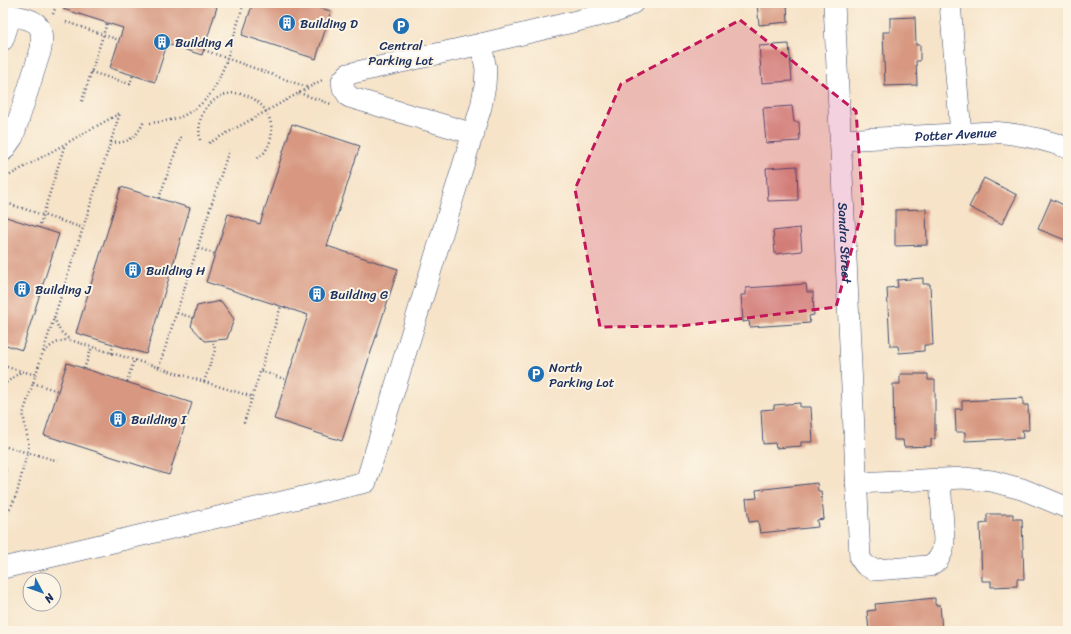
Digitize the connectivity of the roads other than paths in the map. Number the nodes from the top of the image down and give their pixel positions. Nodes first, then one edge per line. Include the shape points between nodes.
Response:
1 (633, 3) edge
2 (834, 3) edge
3 (950, 3) edge
4 (7, 13) edge
5 (3, 40) edge
6 (481, 44) junction
7 (474, 134) junction
8 (961, 134) junction
9 (841, 140) junction
10 (1068, 148) edge
11 (3, 151) edge
12 (940, 480) junction
13 (856, 483) junction
14 (1068, 508) edge
15 (3, 568) edge

1 - 6 street via 618,11
2 - 9 street, Sandra Street
3 - 8 street
4 - 5 street
4 - 11 street via 33,21 41,28 43,36 41,50 13,137
6 - 7 street via 486,69 485,86
6 - 7 street via 348,74 342,81 349,97
7 - 15 street via 366,482
8 - 9 street, Potter Avenue
8 - 10 street, Potter Avenue via 1018,134
9 - 13 street, Sandra Street
12 - 13 street
12 - 13 street, Sandra Street via 944,540 938,560 929,566 874,570 865,566 860,558
12 - 14 street via 964,478 992,481 1022,489

